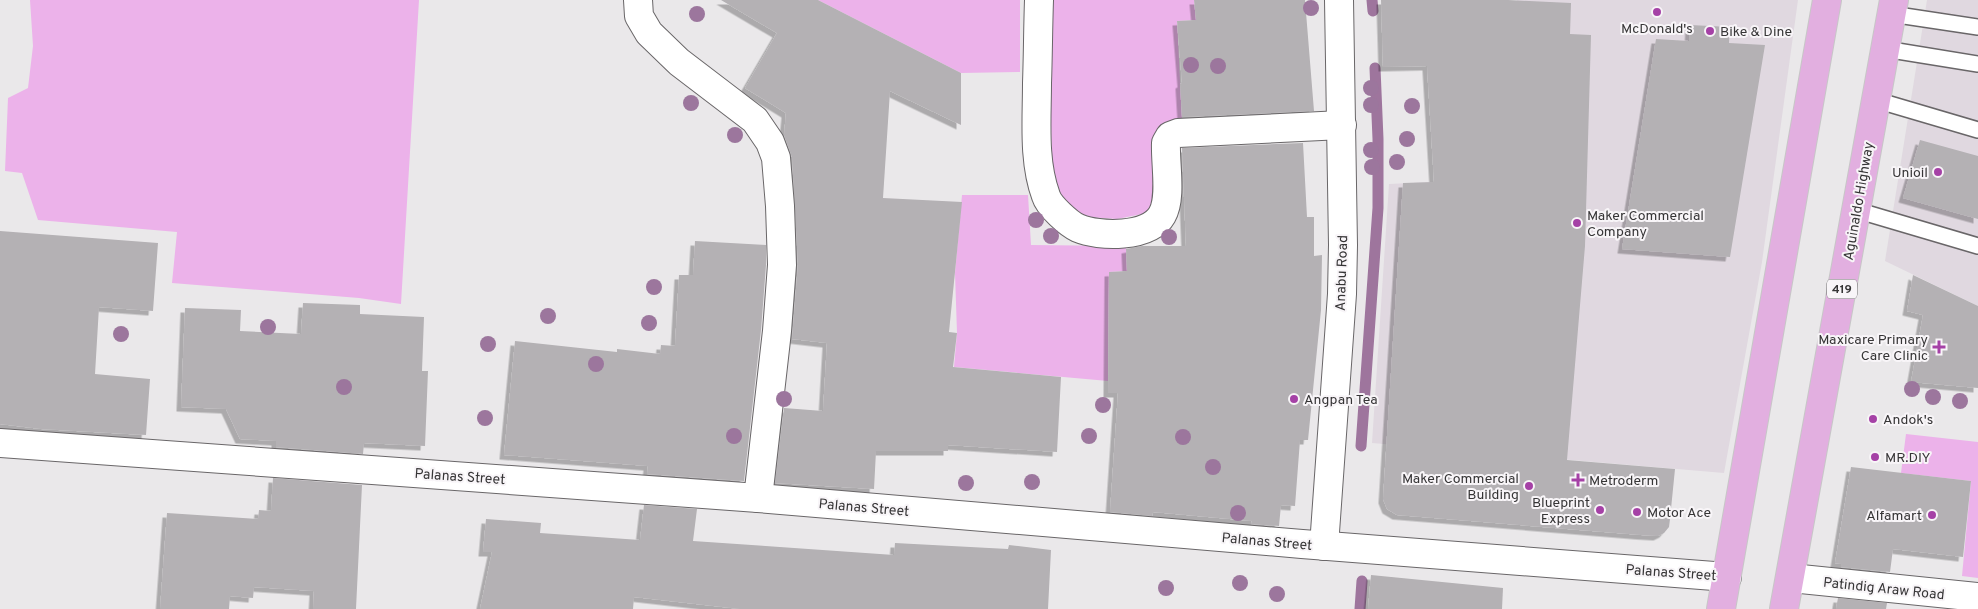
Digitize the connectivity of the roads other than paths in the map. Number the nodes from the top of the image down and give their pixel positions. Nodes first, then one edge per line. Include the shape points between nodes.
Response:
1 (638, 0) edge
2 (1039, 0) edge
3 (1339, 0) edge
4 (1827, 0) edge
5 (1892, 7) edge
6 (1978, 27) edge
7 (1885, 49) junction
8 (1978, 64) edge
9 (1876, 100) junction
10 (1342, 125) junction
11 (1978, 130) edge
12 (1856, 210) junction
13 (1978, 246) edge
14 (0, 443) edge
15 (758, 498) junction
16 (1324, 546) junction
17 (1727, 576) junction
18 (1791, 578) junction
19 (1978, 597) edge
20 (1721, 609) edge
21 (1784, 609) edge

1 - 15 main road via 639,16 649,33 679,62 755,120 776,158 782,265
2 - 10 main road via 1036,132 1040,173 1046,198 1076,227 1091,232 1123,233 1152,225 1162,215 1166,203 1166,143 1170,136
3 - 10 main road, Anabu Road
4 - 17 highway
5 - 6 lane
5 - 7 highway, Aguinaldo Highway / 419
7 - 8 lane
7 - 9 highway, Aguinaldo Highway / 419
9 - 11 lane
9 - 12 highway, Aguinaldo Highway / 419
10 - 16 main road, Anabu Road via 1342,294
12 - 13 lane
12 - 18 highway, Aguinaldo Highway / 419
14 - 15 main road, Palanas Street
15 - 16 main road, Palanas Street
16 - 17 main road, Palanas Street
17 - 20 highway
18 - 19 main road, Patindig Araw Road
18 - 21 highway, Aguinaldo Highway / 419

